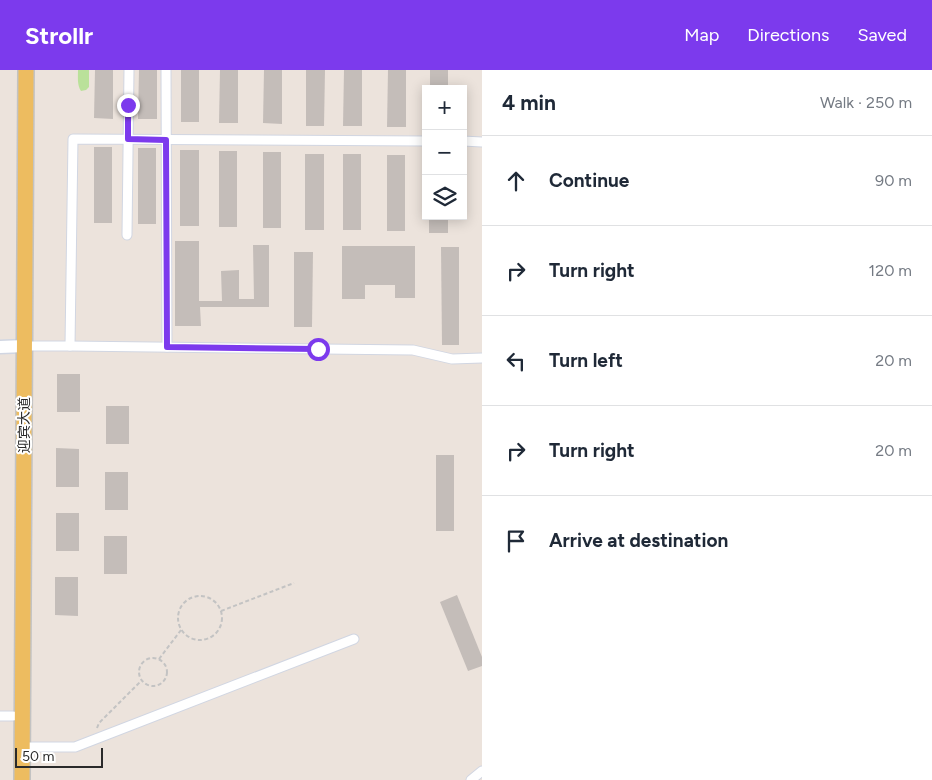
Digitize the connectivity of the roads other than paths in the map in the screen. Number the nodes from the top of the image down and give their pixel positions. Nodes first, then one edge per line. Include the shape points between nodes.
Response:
1 (17, 70) edge
2 (26, 70) edge
3 (129, 70) edge
4 (166, 70) edge
5 (128, 139) junction
6 (166, 140) junction
7 (422, 141) edge
8 (467, 141) edge
9 (482, 142) edge
10 (128, 235) dead end
11 (13, 346) edge
12 (70, 346) junction
13 (167, 347) junction
14 (482, 358) edge
15 (354, 639) dead end
16 (6, 716) edge
17 (22, 746) junction
18 (482, 770) edge
19 (12, 780) edge
20 (22, 780) edge
21 (471, 780) edge

1 - 11 main road, 迎宾大道
2 - 11 main road, 迎宾大道
3 - 5 street
4 - 6 street
5 - 6 street
5 - 10 street
5 - 12 street via 73,139
6 - 7 street
6 - 13 street
8 - 9 street
11 - 12 street
11 - 16 main road, 迎宾大道
11 - 17 main road, 迎宾大道
12 - 13 street
13 - 14 street via 413,350 452,358
15 - 17 street via 75,747
16 - 19 main road, 迎宾大道
17 - 20 main road, 迎宾大道
18 - 21 street

